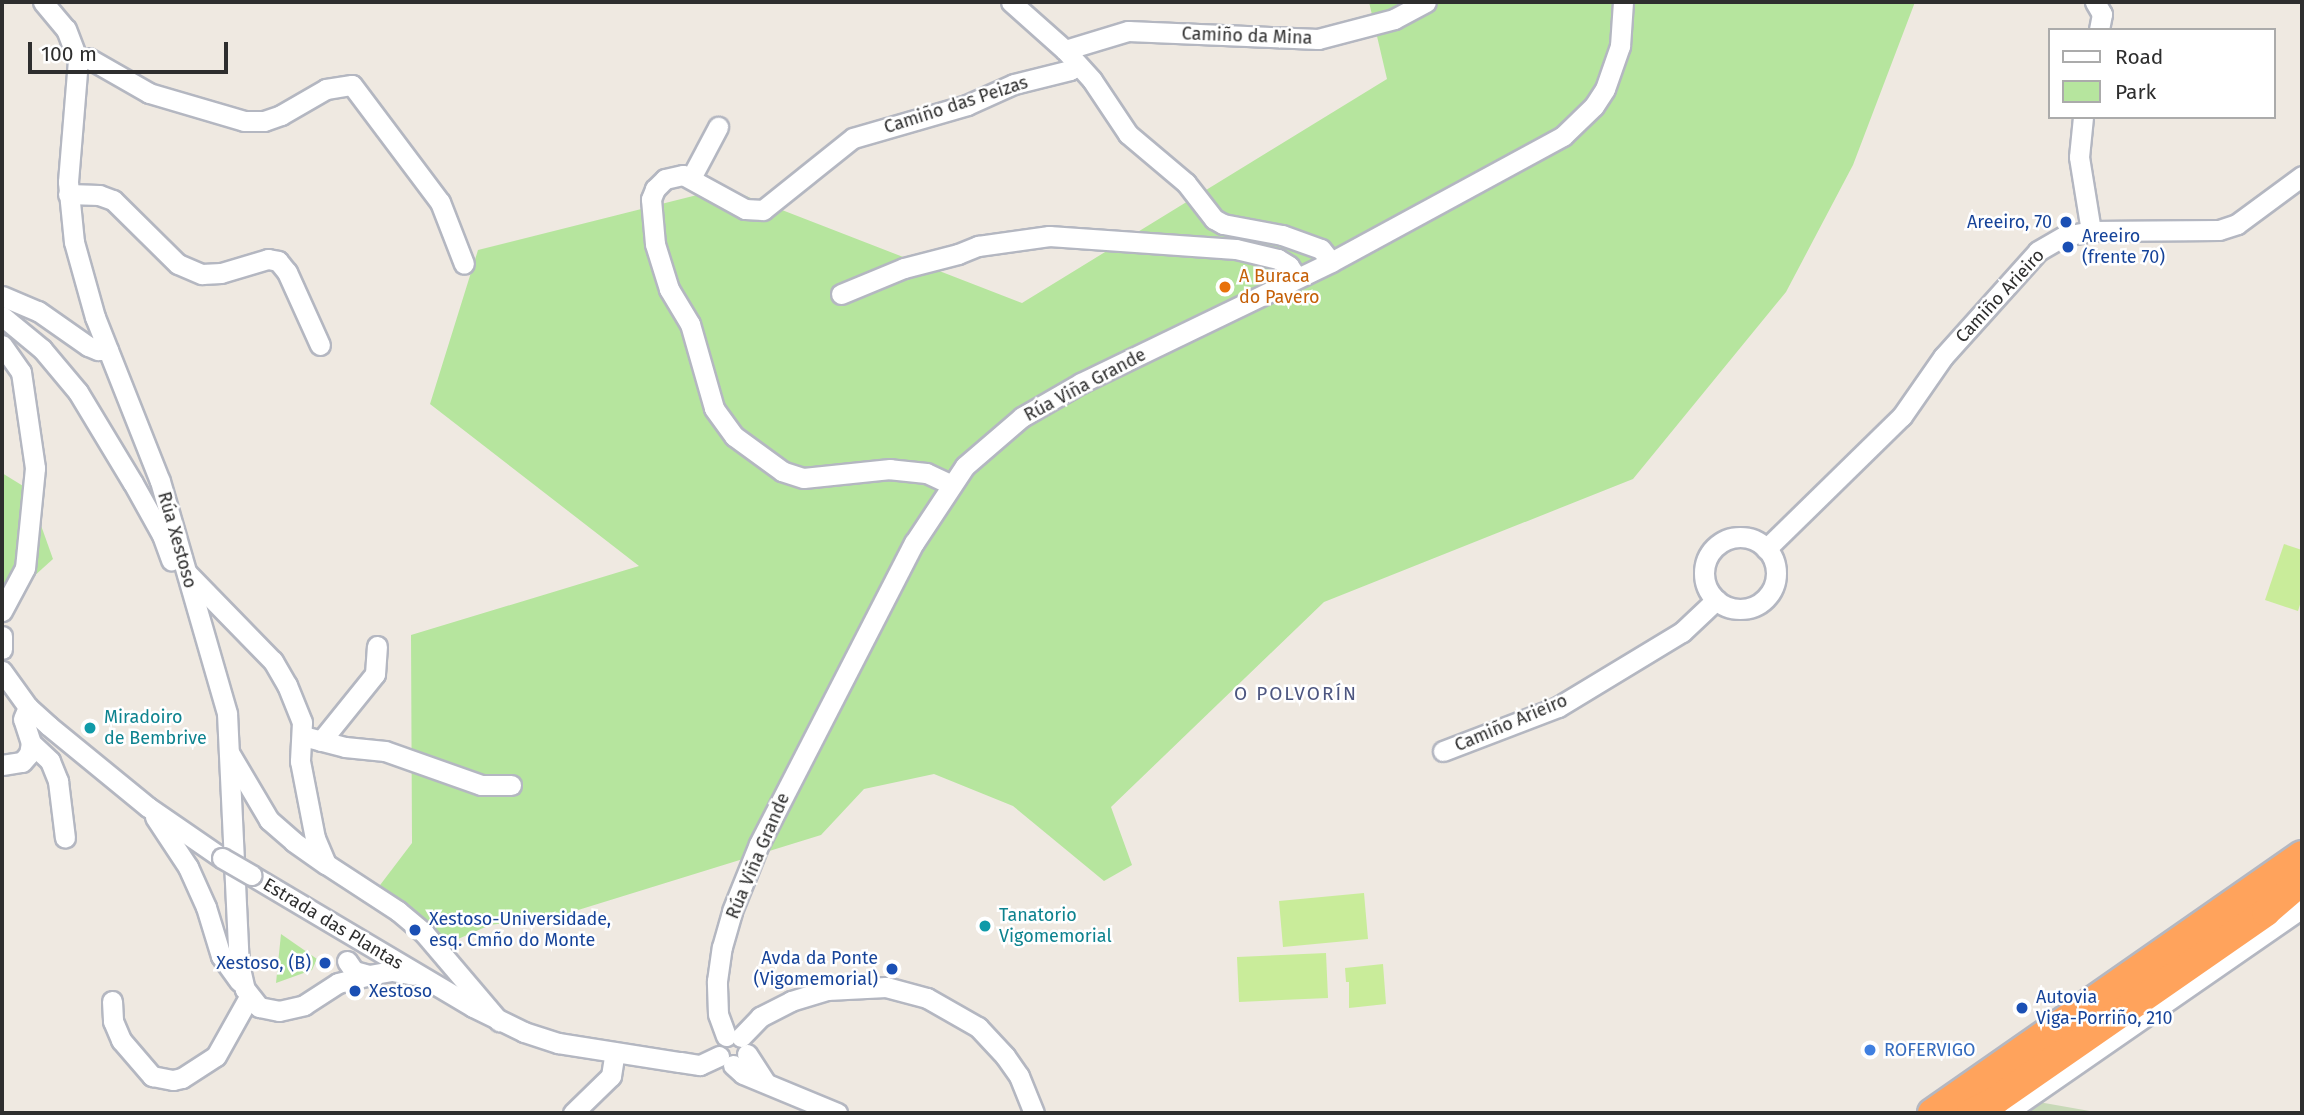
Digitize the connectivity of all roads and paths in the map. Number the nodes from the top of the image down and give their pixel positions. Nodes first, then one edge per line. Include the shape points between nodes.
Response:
1 (43, 2) edge
2 (1011, 2) edge
3 (1426, 2) edge
4 (1622, 2) edge
5 (2095, 2) edge
6 (2099, 28) edge
7 (1072, 58) junction
8 (78, 60) junction
9 (2083, 119) edge
10 (718, 127) dead end
11 (2302, 176) edge
12 (691, 178) junction
13 (68, 194) junction
14 (2091, 231) junction
15 (1331, 262) junction
16 (464, 264) dead end
17 (1297, 278) junction
18 (841, 294) dead end
19 (2, 296) edge
20 (2, 316) edge
21 (2, 345) edge
22 (320, 345) dead end
23 (108, 350) junction
24 (950, 484) junction
25 (1766, 549) junction
26 (185, 568) junction
27 (1716, 600) junction
28 (2, 611) edge
29 (2, 636) edge
30 (377, 646) dead end
31 (2, 649) edge
32 (2, 671) edge
33 (29, 706) junction
34 (312, 738) junction
35 (31, 743) junction
36 (1443, 751) dead end
37 (230, 754) junction
38 (2, 765) edge
39 (511, 785) dead end
40 (148, 807) junction
41 (65, 838) dead end
42 (2302, 855) edge
43 (326, 864) junction
44 (2302, 881) edge
45 (2302, 894) edge
46 (2302, 908) edge
47 (2266, 912) junction
48 (355, 936) junction
49 (347, 961) junction
50 (379, 968) junction
51 (338, 983) junction
52 (247, 993) junction
53 (113, 1001) dead end
54 (499, 1021) junction
55 (733, 1050) junction
56 (615, 1052) junction
57 (1994, 1109) edge
58 (573, 1113) edge
59 (837, 1113) edge
60 (1034, 1113) edge
61 (1932, 1113) edge
62 (1971, 1113) edge

1 - 8 street, Rúa Xestoso via 66,29
2 - 7 street
3 - 7 street, Camiño da Mina via 1394,19 1318,39 1128,32
4 - 15 street, Rúa Viña Grande via 1620,46 1605,89 1563,136
5 - 6 street via 2102,14
7 - 12 street, Camiño das Peizas via 1070,70 853,138 763,210 745,209
7 - 15 street via 1128,134 1186,183 1214,219 1308,244 1321,249
8 - 13 street, Rúa Xestoso
8 - 16 street via 88,58 149,93 244,121 264,121 326,89 352,85 439,202
9 - 14 street via 2080,157
10 - 12 street
11 - 14 street, Camiño Arieiro via 2237,225 2218,230
12 - 24 street via 665,178 654,189 655,244 669,289 697,343 714,408 734,436 782,471 803,478 890,469 926,473
13 - 22 street via 113,200 178,264 202,274 268,259 278,261
13 - 23 street, Rúa Xestoso via 74,242
14 - 25 street, Camiño Arieiro via 2064,236 2038,251 1943,357 1902,416
15 - 17 street, Rúa Viña Grande
17 - 18 street via 1289,265 1278,259 1236,248 1049,236 978,246 904,268
17 - 24 street, Rúa Viña Grande via 1052,399 981,449
19 - 23 street via 38,311 88,346
20 - 26 street via 42,349 78,392 162,535 171,560
21 - 28 street via 21,372 35,468 25,568
23 - 26 street, Rúa Xestoso via 160,481
24 - 55 street, Rúa Viña Grande via 914,542 808,746 732,911 717,981 718,1014
25 - 27 street via 1775,571 1774,583 1760,602 1737,609
25 - 27 street via 1746,538 1714,547 1707,557 1704,580
26 - 34 street via 273,660
26 - 37 street, Rúa Xestoso via 224,696
27 - 36 street, Camiño Arieiro via 1682,632 1558,707
29 - 31 street
30 - 34 street via 375,674
32 - 33 street, Estrada das Plantas
33 - 35 street via 23,719
33 - 40 street, Estrada das Plantas
34 - 39 street via 385,751 481,785
34 - 43 street via 300,761 315,838
35 - 38 street via 22,762
35 - 41 street via 50,761 58,781
37 - 43 street via 269,820
37 - 52 street, Rúa Xestoso via 239,964
40 - 48 street, Estrada das Plantas, bridge via 222,858
40 - 52 street via 188,867 221,956
42 - 61 highway
43 - 54 street via 424,933
44 - 47 highway
45 - 47 highway
46 - 57 street
47 - 57 highway
48 - 49 street
48 - 50 street, Estrada das Plantas
49 - 50 street via 354,971
49 - 51 street
50 - 51 street
50 - 54 street, Estrada das Plantas via 422,976
51 - 52 street via 290,1010 259,1007
52 - 53 street via 216,1056 173,1080 152,1076 121,1040 113,1021
54 - 56 street, Estrada das Plantas via 558,1043
55 - 56 street, Estrada das Plantas via 701,1065
55 - 59 street, Rúa Viña Grande via 765,1082
55 - 60 street via 760,1017 791,1001 854,986 886,987 927,998 978,1027 1019,1076
56 - 58 street via 611,1076
57 - 62 highway

